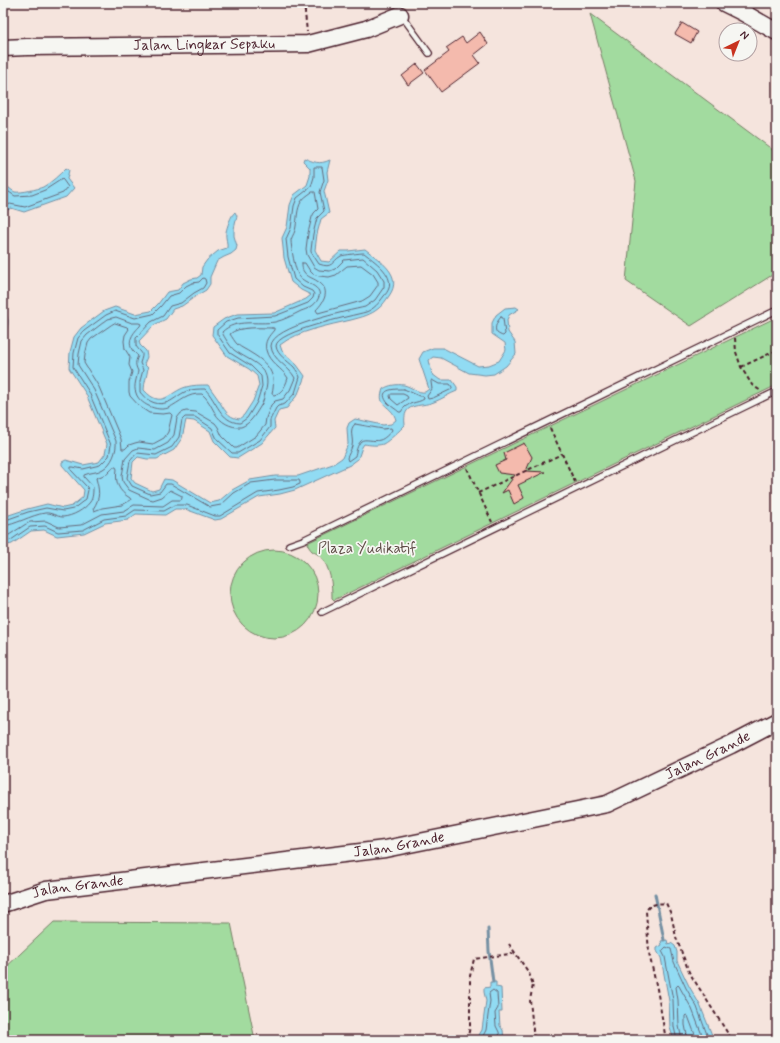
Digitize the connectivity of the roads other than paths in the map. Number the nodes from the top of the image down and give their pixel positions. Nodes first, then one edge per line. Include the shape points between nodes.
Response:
1 (724, 3) edge
2 (400, 15) joint
3 (777, 32) edge
4 (3, 48) edge
5 (429, 53) dead end
6 (777, 310) edge
7 (777, 391) edge
8 (289, 545) dead end
9 (322, 612) dead end
10 (777, 721) edge
11 (3, 904) edge

1 - 3 street
2 - 4 street, Jalan Lingkar Sepaku via 366,29 308,44
2 - 5 lane
6 - 8 lane
7 - 9 lane
10 - 11 street, Jalan Grande via 607,804 385,849 46,890

